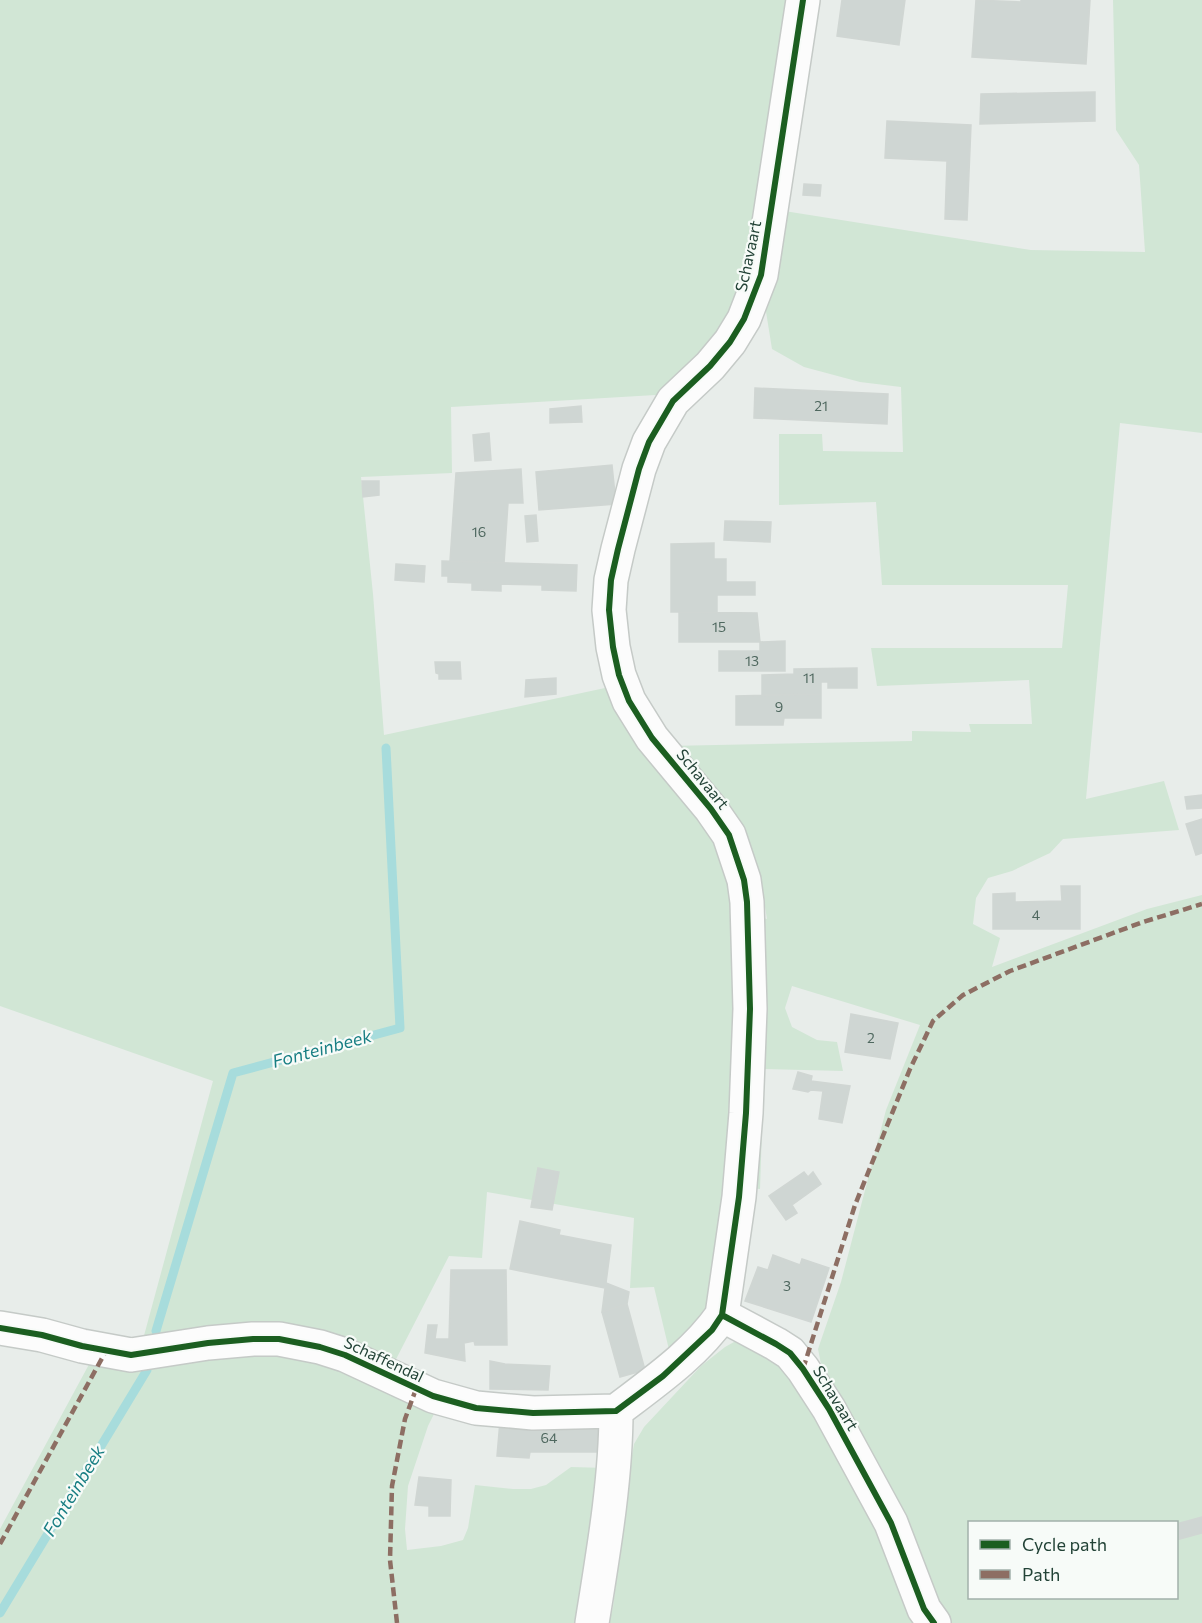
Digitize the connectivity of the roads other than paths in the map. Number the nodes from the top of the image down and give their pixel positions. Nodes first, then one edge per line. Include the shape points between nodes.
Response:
1 (803, 0) edge
2 (723, 1315) junction
3 (0, 1328) edge
4 (616, 1410) junction
5 (922, 1618) edge
6 (592, 1623) edge

1 - 2 street, Schavaart via 761,275 744,319 730,342 673,401 650,442 618,549 609,610 613,647 629,701 652,738 729,835 744,880 750,1009 746,1102 739,1197
2 - 4 street via 663,1376
2 - 5 street, Schavaart via 777,1344 803,1369 891,1523 915,1582
3 - 4 street, Schaffendal via 131,1355 208,1343 279,1340 345,1355 433,1396 476,1408 533,1413
4 - 6 street via 615,1453

